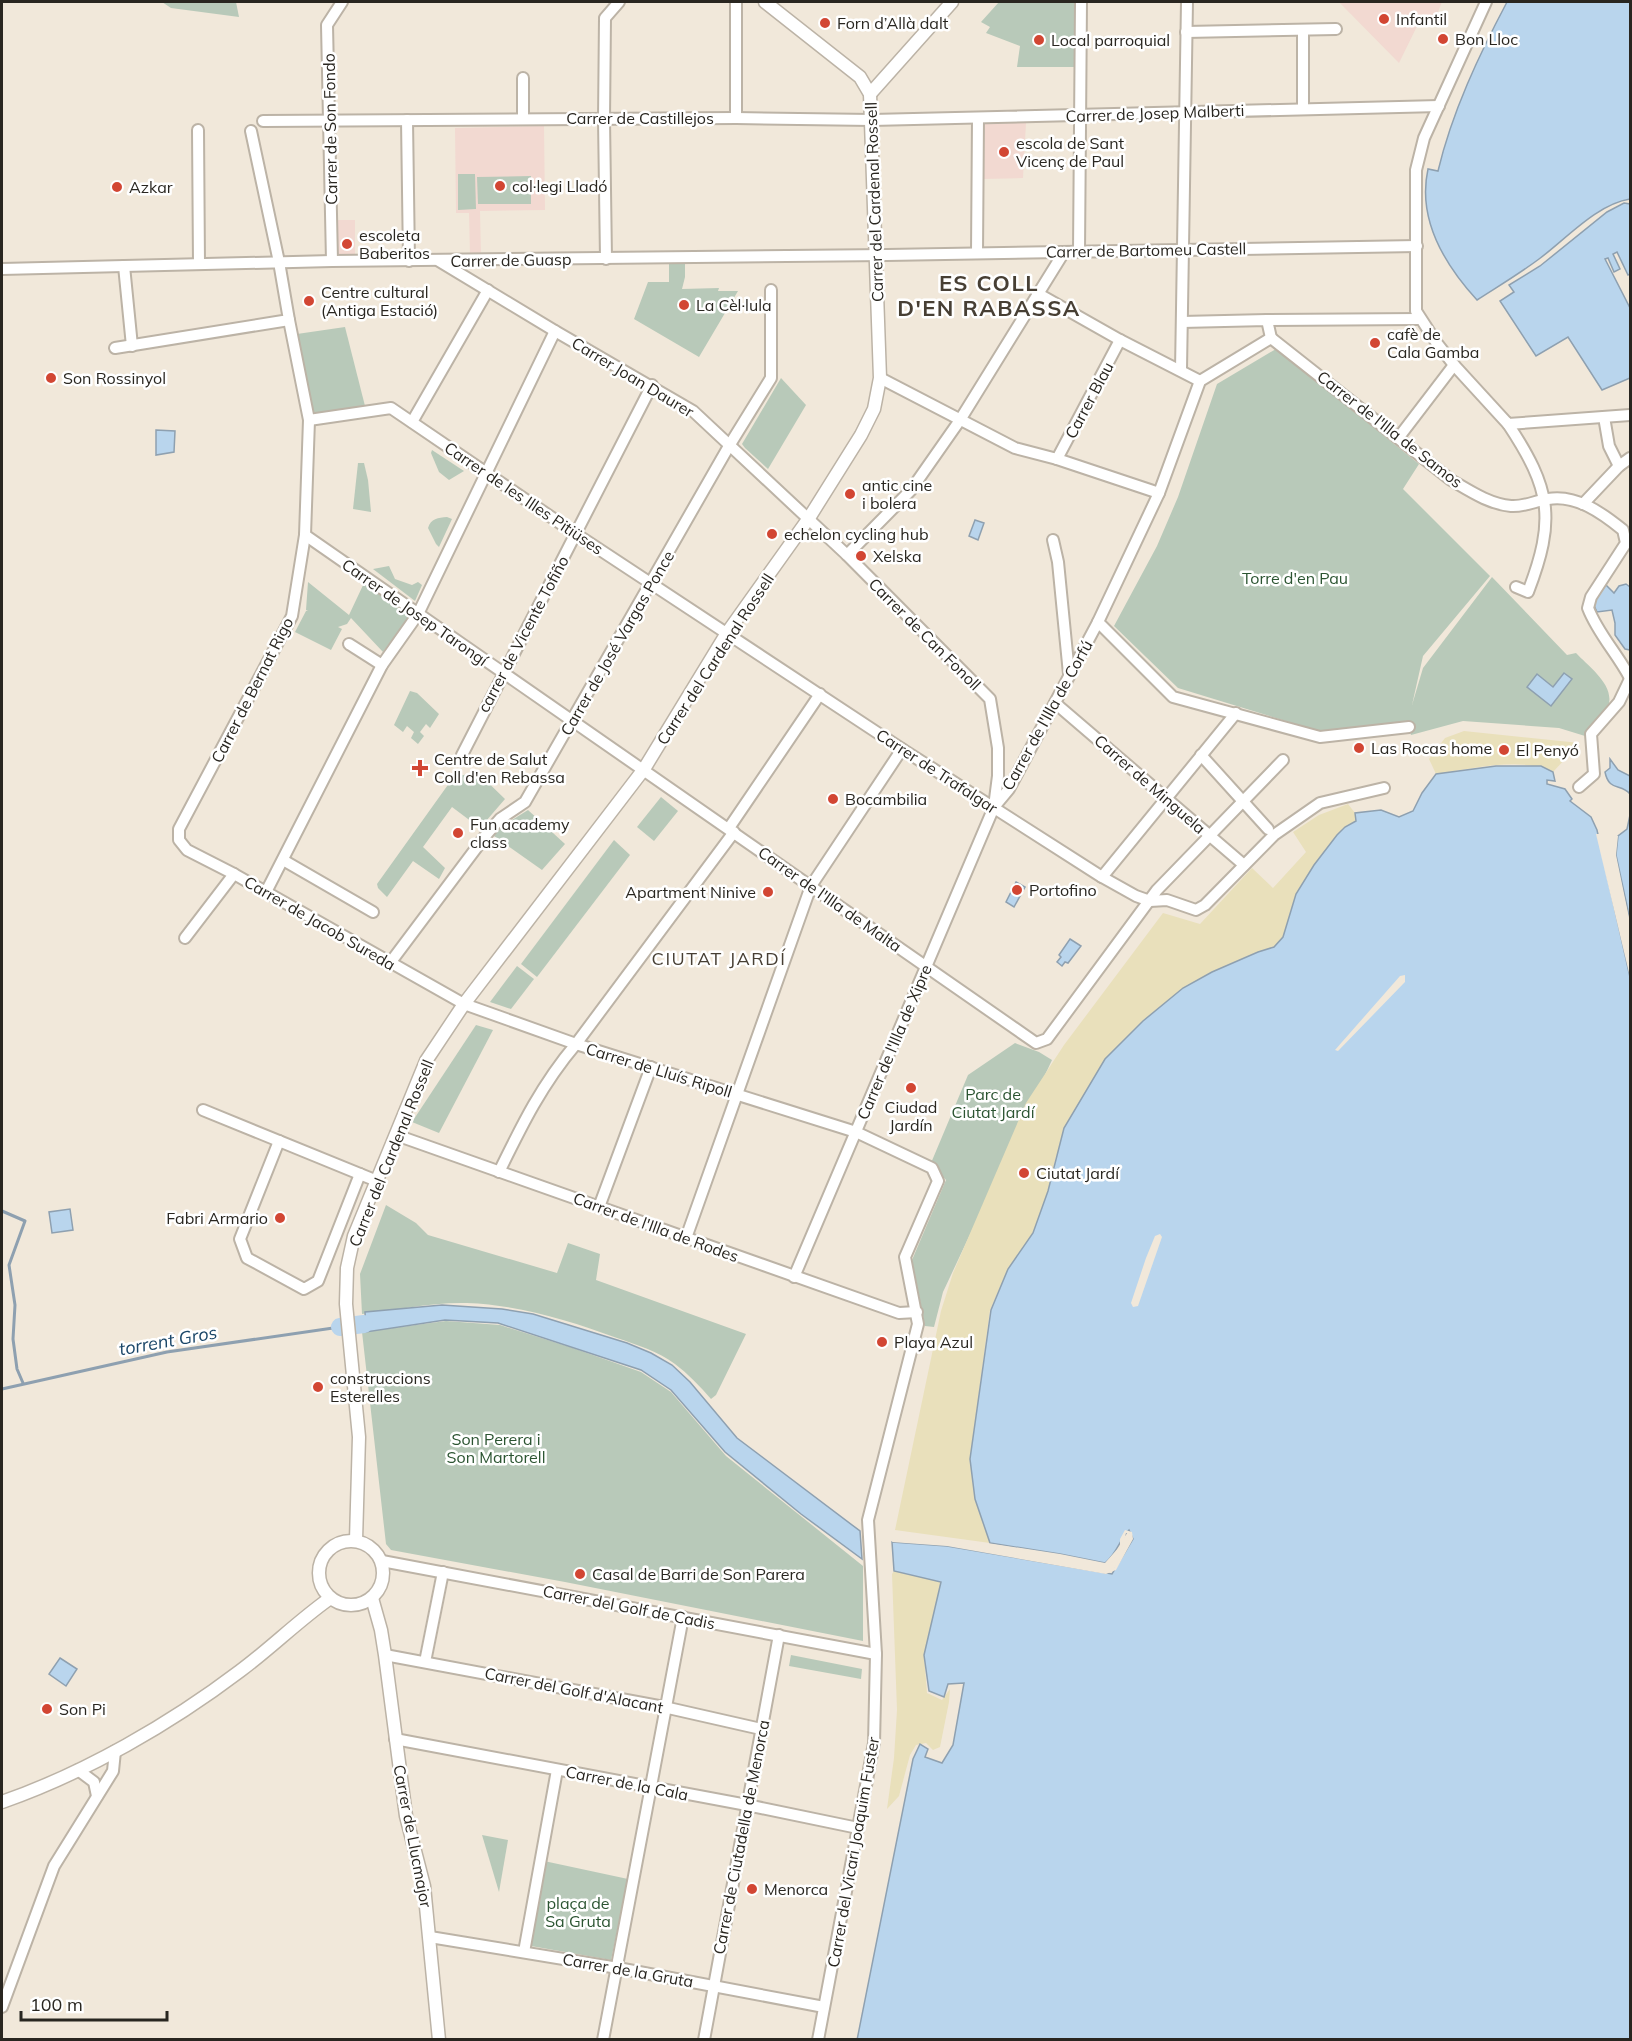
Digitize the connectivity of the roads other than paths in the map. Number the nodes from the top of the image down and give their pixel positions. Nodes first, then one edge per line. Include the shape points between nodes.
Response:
1 (342, 2) edge
2 (619, 2) edge
3 (736, 2) edge
4 (765, 2) edge
5 (952, 2) edge
6 (1081, 2) edge
7 (1187, 2) edge
8 (1486, 2) edge
9 (1336, 29) dead end
10 (1303, 30) junction
11 (1186, 32) junction
12 (523, 78) dead end
13 (870, 94) junction
14 (1439, 106) junction
15 (1303, 108) junction
16 (1185, 113) junction
17 (1080, 116) junction
18 (736, 118) junction
19 (978, 118) junction
20 (523, 119) junction
21 (604, 119) junction
22 (407, 120) junction
23 (872, 120) junction
24 (263, 121) dead end
25 (331, 121) junction
26 (198, 130) dead end
27 (251, 131) dead end
28 (1417, 246) junction
29 (1183, 250) junction
30 (1079, 251) junction
31 (1064, 252) junction
32 (977, 253) junction
33 (876, 255) junction
34 (606, 259) junction
35 (438, 260) junction
36 (332, 261) junction
37 (409, 261) junction
38 (279, 262) junction
39 (199, 264) junction
40 (124, 266) junction
41 (2, 269) edge
42 (488, 290) junction
43 (771, 290) dead end
44 (1038, 293) junction
45 (1420, 319) junction
46 (289, 320) junction
47 (1267, 320) junction
48 (1182, 322) junction
49 (555, 331) junction
50 (1271, 338) junction
51 (1120, 340) junction
52 (132, 346) junction
53 (115, 348) dead end
54 (1454, 365) junction
55 (1181, 370) junction
56 (880, 378) junction
57 (1200, 381) junction
58 (652, 385) junction
59 (1630, 415) edge
60 (1604, 417) junction
61 (309, 420) junction
62 (960, 420) junction
63 (412, 422) junction
64 (1508, 424) junction
65 (1399, 437) junction
66 (729, 446) junction
67 (1630, 458) edge
68 (1057, 459) junction
69 (1619, 466) junction
70 (488, 473) junction
71 (1159, 493) junction
72 (1544, 500) junction
73 (1583, 504) junction
74 (809, 518) junction
75 (576, 534) junction
76 (305, 535) junction
77 (1053, 540) dead end
78 (847, 555) junction
79 (651, 583) junction
80 (1516, 587) dead end
81 (418, 614) junction
82 (1098, 622) junction
83 (727, 633) junction
84 (349, 644) dead end
85 (382, 665) junction
86 (503, 673) junction
87 (1069, 674) junction
88 (1630, 678) edge
89 (820, 694) junction
90 (1055, 703) junction
91 (1236, 713) junction
92 (573, 721) junction
93 (1409, 727) dead end
94 (902, 749) junction
95 (462, 755) dead end
96 (1201, 755) junction
97 (1283, 760) dead end
98 (644, 769) junction
99 (1384, 788) dead end
100 (1580, 788) dead end
101 (1166, 798) junction
102 (1243, 801) junction
103 (994, 807) junction
104 (1268, 829) dead end
105 (732, 830) junction
106 (1210, 835) junction
107 (179, 840) joint
108 (283, 860) junction
109 (1244, 865) junction
110 (234, 874) junction
111 (1102, 877) junction
112 (811, 886) junction
113 (266, 892) junction
114 (1150, 901) junction
115 (373, 912) dead end
116 (185, 938) dead end
117 (390, 963) junction
118 (925, 966) junction
119 (464, 1004) junction
120 (576, 1044) junction
121 (651, 1067) junction
122 (736, 1094) junction
123 (203, 1110) dead end
124 (856, 1132) junction
125 (396, 1135) junction
126 (279, 1141) junction
127 (932, 1168) joint
128 (499, 1172) junction
129 (360, 1174) junction
130 (377, 1181) junction
131 (600, 1207) junction
132 (686, 1238) junction
133 (794, 1276) junction
134 (916, 1312) junction
135 (356, 1540) junction
136 (382, 1561) junction
137 (443, 1572) junction
138 (372, 1598) junction
139 (329, 1599) junction
140 (683, 1617) junction
141 (779, 1635) junction
142 (876, 1654) junction
143 (385, 1655) junction
144 (425, 1662) junction
145 (664, 1707) junction
146 (761, 1729) junction
147 (395, 1739) junction
148 (115, 1751) junction
149 (78, 1770) junction
150 (557, 1770) junction
151 (651, 1787) junction
152 (97, 1797) junction
153 (2, 1802) edge
154 (747, 1805) junction
155 (858, 1828) junction
156 (430, 1937) junction
157 (524, 1952) junction
158 (618, 1968) junction
159 (714, 1985) junction
160 (2, 2007) edge
161 (824, 2007) junction
162 (439, 2040) edge
163 (603, 2040) edge
164 (704, 2040) edge
165 (818, 2040) edge

1 - 25 street, Carrer de Son Fondo via 327,25
2 - 21 street via 605,18
3 - 18 street
4 - 13 street, Carrer del Cardenal Rossell via 860,77
5 - 13 street
6 - 17 street
7 - 11 street
8 - 14 street
9 - 10 street
10 - 11 street
10 - 15 street
11 - 16 street
12 - 20 street
13 - 23 street, Carrer del Cardenal Rossell
14 - 15 street, Carrer de Josep Malberti
14 - 28 street via 1424,138 1416,170
15 - 16 street, Carrer de Josep Malberti
16 - 17 street, Carrer de Josep Malberti
16 - 29 street
17 - 19 street, Carrer de Josep Malberti
17 - 30 street
18 - 21 street, Carrer de Castillejos
18 - 23 street, Carrer de Castillejos
19 - 23 street, Carrer de Josep Malberti
19 - 32 street
20 - 21 street, Carrer de Castillejos
20 - 22 street, Carrer de Castillejos
21 - 34 street
22 - 25 street, Carrer de Castillejos
22 - 37 street
23 - 33 street, Carrer del Cardenal Rossell
24 - 25 street, Carrer de Castillejos
25 - 36 street, Carrer de Son Fondo
26 - 39 street
27 - 38 street, Carrer de Bernat Rigo
28 - 29 street, Carrer de Bartomeu Castell
28 - 45 street via 1416,310
29 - 30 street, Carrer de Bartomeu Castell
29 - 48 street
30 - 31 street, Carrer de Bartomeu Castell
31 - 32 street, Carrer de Bartomeu Castell
31 - 44 street
32 - 33 street, Carrer de Bartomeu Castell
33 - 34 street, Carrer de Guasp
33 - 56 street, Carrer del Cardenal Rossell
34 - 35 street, Carrer de Guasp
35 - 37 street, Carrer de Guasp
35 - 42 street, Carrer Joan Daurer
36 - 37 street, Carrer de Guasp
36 - 38 street, Carrer de Guasp
38 - 39 street, Carrer de Guasp
38 - 46 street, Carrer de Bernat Rigo
39 - 40 street, Carrer de Guasp
40 - 41 street, Carrer de Guasp
40 - 52 street
42 - 49 street, Carrer Joan Daurer
42 - 63 street
43 - 66 street, Carrer de José Vargas Ponce via 771,378
44 - 51 street
44 - 62 street
45 - 47 street
45 - 54 street
46 - 52 street
46 - 61 street, Carrer de Bernat Rigo
47 - 48 street
47 - 50 street
48 - 55 street
49 - 58 street, Carrer Joan Daurer
49 - 70 street
50 - 57 street
50 - 65 street, Carrer de l'Illa de Samos
51 - 55 street
51 - 68 street, Carrer Blau
52 - 53 street
54 - 64 street
54 - 65 street
55 - 57 street
56 - 62 street
56 - 74 street, Carrer del Cardenal Rossell via 874,409 861,435
57 - 71 street, Carrer de l'Illa de Corfú
58 - 66 street, Carrer Joan Daurer via 693,411
58 - 75 street, carrer de Vicente Tofiño
59 - 60 street
60 - 64 street
60 - 69 street via 1609,446
61 - 63 street, Carrer de les Illes Pitiüses via 391,408
61 - 76 street, Carrer de Bernat Rigo
62 - 68 street via 1015,448
62 - 78 street via 911,490
63 - 70 street, Carrer de les Illes Pitiüses
64 - 72 street via 1529,455
65 - 72 street, Carrer de l'Illa de Samos via 1451,480 1483,498 1513,506
66 - 74 street, Carrer Joan Daurer
66 - 79 street, Carrer de José Vargas Ponce
67 - 69 street
68 - 71 street
69 - 73 street
70 - 75 street, Carrer de les Illes Pitiüses
70 - 81 street
71 - 82 street, Carrer de l'Illa de Corfú
72 - 73 street, Carrer de l'Illa de Samos via 1563,498
72 - 80 street via 1546,531 1541,558 1528,592
73 - 88 street, Carrer de l'Illa de Samos via 1623,530 1626,543 1588,608 1600,634
74 - 78 street, Carrer de Can Fonoll
74 - 83 street, Carrer del Cardenal Rossell
75 - 79 street, Carrer de les Illes Pitiüses
75 - 86 street, carrer de Vicente Tofiño
76 - 81 street, Carrer de Josep Tarongí
76 - 107 street, Carrer de Bernat Rigo via 291,616 179,829
77 - 87 street
78 - 103 street, Carrer de Can Fonoll via 990,699 998,748
79 - 83 street, Carrer de les Illes Pitiüses
79 - 92 street, Carrer de José Vargas Ponce
81 - 85 street
81 - 86 street, Carrer de Josep Tarongí
82 - 87 street, Carrer de l'Illa de Corfú
82 - 91 street via 1173,697
83 - 89 street, Carrer de Trafalgar
83 - 98 street, Carrer del Cardenal Rossell
84 - 85 street
85 - 108 street
86 - 92 street, Carrer de Josep Tarongí
86 - 95 street, carrer de Vicente Tofiño
87 - 90 street, Carrer de l'Illa de Corfú
88 - 100 street, Carrer de l'Illa de Samos via 1619,702 1590,738 1594,774
89 - 94 street, Carrer de Trafalgar
89 - 105 street
90 - 101 street, Carrer de Minguela
90 - 103 street, Carrer de l'Illa de Corfú via 1009,789
91 - 93 street via 1320,737
91 - 96 street
92 - 98 street, Carrer de Josep Tarongí
92 - 117 street, Carrer de José Vargas Ponce via 525,802 500,819 486,835
94 - 103 street, Carrer de Trafalgar
94 - 112 street
96 - 101 street
96 - 102 street
97 - 102 street
98 - 105 street, Carrer de l'Illa de Malta
98 - 119 street, Carrer del Cardenal Rossell
99 - 109 street via 1320,803 1280,830
101 - 106 street, Carrer de Minguela
101 - 111 street
102 - 104 street
102 - 106 street
103 - 111 street, Carrer de Trafalgar
103 - 118 street, Carrer de l'Illa de Xipre
105 - 112 street, Carrer de l'Illa de Malta
105 - 120 street
106 - 109 street, Carrer de Minguela
106 - 114 street
107 - 110 street, Carrer de Jacob Sureda via 187,850
108 - 113 street
108 - 115 street
109 - 114 street, Carrer de Trafalgar via 1196,910 1161,899
110 - 113 street, Carrer de Jacob Sureda
110 - 116 street
111 - 114 street, Carrer de Trafalgar
112 - 118 street, Carrer de l'Illa de Malta
112 - 122 street
113 - 117 street, Carrer de Jacob Sureda
114 - 118 street, Carrer de l'Illa de Malta via 1047,1040 1036,1043 1028,1039
117 - 119 street, Carrer de Jacob Sureda
118 - 124 street, Carrer de l'Illa de Xipre
119 - 120 street, Carrer de Lluís Ripoll
119 - 125 street, Carrer del Cardenal Rossell via 426,1061
120 - 121 street, Carrer de Lluís Ripoll
120 - 128 street via 554,1069 533,1103
121 - 122 street, Carrer de Lluís Ripoll
121 - 131 street
122 - 124 street, Carrer de Lluís Ripoll
122 - 132 street
123 - 126 street
124 - 127 street, Carrer de Lluís Ripoll
124 - 133 street, Carrer de l'Illa de Xipre
125 - 128 street, Carrer de l'Illa de Rodes
125 - 130 street, Carrer del Cardenal Rossell
126 - 129 street
126 - 129 street via 240,1239 247,1258 304,1289 318,1281
127 - 134 street, Carrer del Vicari Joaquim Fuster via 938,1180 904,1257
128 - 131 street, Carrer de l'Illa de Rodes
129 - 130 street
130 - 135 street, Carrer del Cardenal Rossell via 354,1236 347,1268 346,1304 359,1437
131 - 132 street, Carrer de l'Illa de Rodes
132 - 133 street, Carrer de l'Illa de Rodes
133 - 134 street, Carrer de l'Illa de Rodes via 898,1313
134 - 142 street, Carrer del Vicari Joaquim Fuster via 918,1324 868,1520
135 - 136 street via 369,1546
135 - 139 street via 331,1547 320,1566 319,1578
136 - 137 street, Carrer del Golf de Cadis
136 - 138 street via 381,1581
137 - 140 street, Carrer del Golf de Cadis
137 - 144 street
138 - 139 street via 354,1606
138 - 143 street, Carrer de Llucmajor
139 - 148 street via 240,1671
140 - 141 street, Carrer del Golf de Cadis
140 - 145 street
141 - 142 street, Carrer del Golf de Cadis
141 - 146 street, Carrer de Ciutadella de Menorca
142 - 155 street, Carrer del Vicari Joaquim Fuster via 874,1743
143 - 144 street, Carrer del Golf d'Alacant
143 - 147 street, Carrer de Llucmajor
144 - 145 street, Carrer del Golf d'Alacant
145 - 146 street, Carrer del Golf d'Alacant
145 - 151 street
146 - 154 street, Carrer de Ciutadella de Menorca
147 - 150 street, Carrer de la Cala
147 - 156 street, Carrer de Llucmajor
148 - 149 street
148 - 152 street via 113,1771
149 - 152 street via 94,1782
149 - 153 street
150 - 151 street, Carrer de la Cala
150 - 157 street
151 - 154 street, Carrer de la Cala
151 - 158 street
152 - 160 street via 54,1866
154 - 155 street, Carrer de la Cala
154 - 159 street, Carrer de Ciutadella de Menorca
155 - 161 street, Carrer del Vicari Joaquim Fuster
156 - 157 street, Carrer de la Gruta
156 - 162 street, Carrer de Llucmajor
157 - 158 street, Carrer de la Gruta
158 - 159 street, Carrer de la Gruta
158 - 163 street
159 - 161 street, Carrer de la Gruta
159 - 164 street, Carrer de Ciutadella de Menorca
161 - 165 street, Carrer del Vicari Joaquim Fuster

